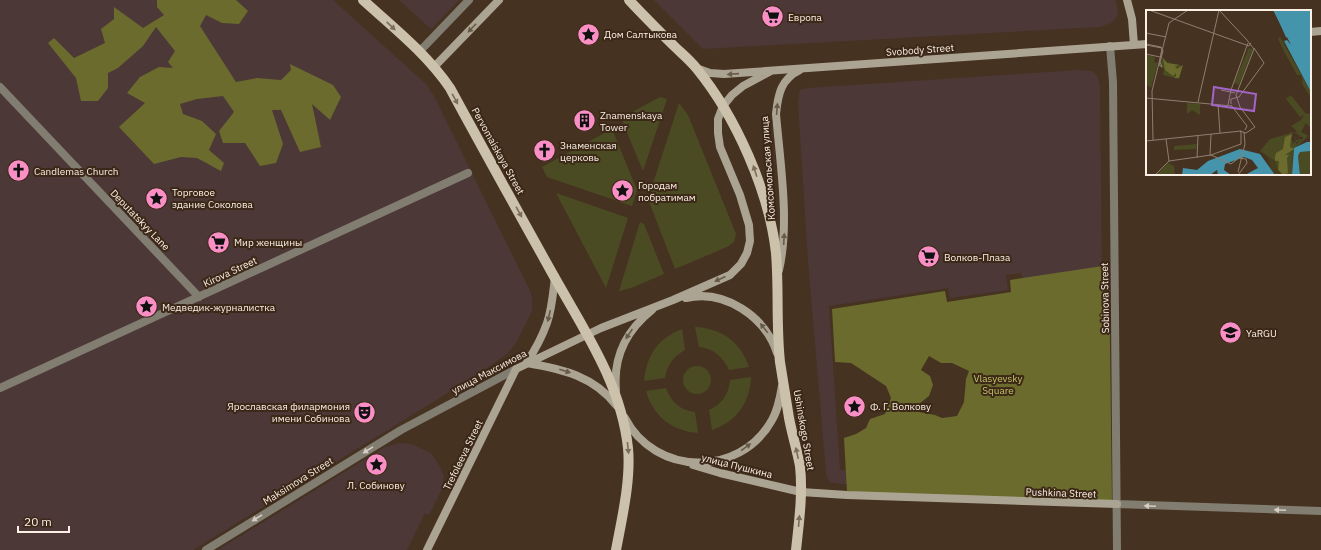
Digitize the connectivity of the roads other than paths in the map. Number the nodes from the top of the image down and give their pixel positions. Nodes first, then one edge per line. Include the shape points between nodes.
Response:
1 (363, 0) edge
2 (469, 0) edge
3 (499, 0) edge
4 (629, 0) edge
5 (1127, 0) edge
6 (1321, 31) edge
7 (1311, 32) edge
8 (1146, 44) edge
9 (1134, 45) junction
10 (1110, 46) junction
11 (420, 52) junction
12 (434, 67) junction
13 (696, 68) junction
14 (805, 68) junction
15 (771, 71) junction
16 (0, 87) edge
17 (722, 106) junction
18 (468, 173) dead end
19 (777, 277) junction
20 (555, 278) junction
21 (199, 297) junction
22 (673, 300) junction
23 (656, 306) junction
24 (587, 334) junction
25 (527, 363) junction
26 (781, 363) junction
27 (516, 369) junction
28 (0, 388) edge
29 (620, 410) junction
30 (401, 430) joint
31 (669, 458) junction
32 (801, 492) junction
33 (1116, 504) junction
34 (1321, 511) edge
35 (206, 550) edge
36 (427, 550) edge
37 (616, 550) edge
38 (796, 550) edge
39 (1117, 550) edge

1 -> 11 main road, Pervomaiskaya Street
2 - 11 street
3 -> 12 street
4 - 13 main road, Комсомольская улица
5 - 9 street via 1132,19
6 - 7 street
8 - 9 street, Svobody Street
9 - 10 street, Svobody Street
10 - 14 street, Svobody Street
10 - 33 street, Sobinova Street via 1113,90
11 - 12 main road, Pervomaiskaya Street
12 -> 20 main road, Pervomaiskaya Street via 450,88
15 -> 13 street, Svobody Street via 724,74
13 - 17 main road, Комсомольская улица
14 - 15 street, Svobody Street
19 -> 14 street, Комсомольская улица via 783,255 784,226 776,114 778,99 786,79
15 - 17 street via 743,86
16 - 21 street, Deputatskyy Lane
19 -> 17 main road, Комсомольская улица via 771,226 753,165
17 -> 22 street via 718,119 720,147 740,195 749,225 750,241 747,253 730,275
18 - 21 street, Kirova Street
19 - 26 main road, Комсомольская улица
20 - 24 main road, Pervomaiskaya Street
20 -> 25 street via 547,323
21 - 28 street, Kirova Street
22 - 23 street, улица Максимова
26 -> 22 street via 766,330 740,307 724,300 707,297
23 - 24 street, улица Максимова
23 -> 29 street via 635,326 620,352 615,381
24 - 25 street, улица Максимова
24 - 29 main road, Pervomaiskaya Street via 606,371
25 - 27 street, улица Максимова
25 -> 29 street via 553,367 584,378 610,396
31 -> 26 street via 688,463 708,463 727,458 745,449 760,436 772,420 779,402 782,383
32 -> 26 main road, Ushinskogo Street via 800,466 789,418
27 - 30 street, улица Максимова
27 - 36 street, Trefoleeva Street
29 - 31 street via 640,439 653,450
29 -> 37 main road via 626,433 629,464
30 -> 35 street, Maksimova Street
31 - 32 street, улица Пушкина
32 - 33 street, Pushkina Street
38 -> 32 main road, Ushinskogo Street
34 -> 33 street, Pushkina Street
33 - 39 street, Sobinova Street

